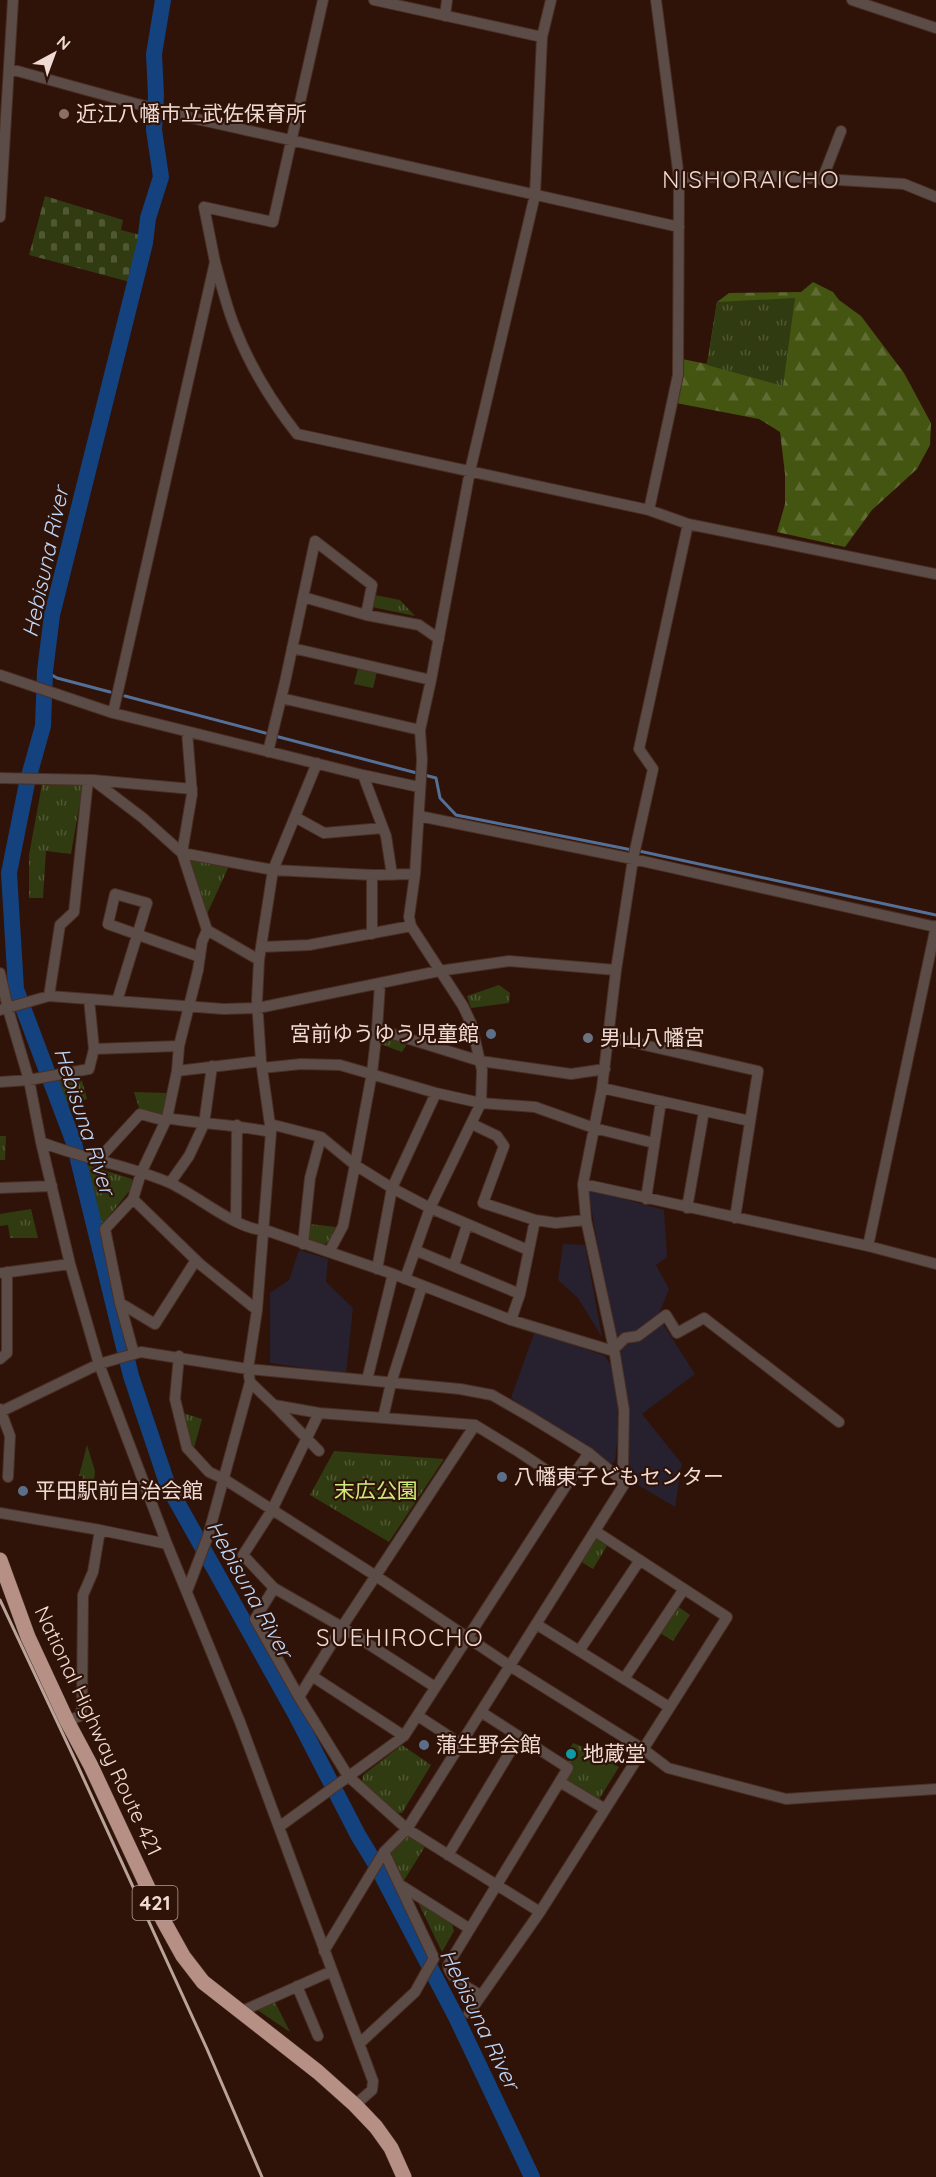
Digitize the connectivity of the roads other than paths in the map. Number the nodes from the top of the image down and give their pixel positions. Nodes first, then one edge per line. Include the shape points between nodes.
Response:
1 (13, 0) edge
2 (323, 0) edge
3 (374, 0) edge
4 (447, 0) edge
5 (551, 0) edge
6 (656, 0) edge
7 (852, 0) edge
8 (445, 16) junction
9 (936, 28) edge
10 (542, 37) junction
11 (10, 69) junction
12 (842, 131) dead end
13 (292, 141) junction
14 (679, 178) junction
15 (822, 180) junction
16 (535, 195) junction
17 (936, 197) edge
18 (0, 217) edge
19 (679, 227) junction
20 (215, 262) junction
21 (470, 471) junction
22 (649, 510) junction
23 (688, 524) junction
24 (936, 573) edge
25 (303, 597) junction
26 (366, 615) junction
27 (439, 639) junction
28 (292, 648) junction
29 (0, 675) edge
30 (431, 680) junction
31 (281, 698) junction
32 (113, 713) junction
33 (420, 730) junction
34 (187, 732) junction
35 (268, 752) junction
36 (317, 763) junction
37 (363, 775) junction
38 (0, 778) edge
39 (90, 780) junction
40 (419, 787) junction
41 (192, 789) junction
42 (419, 816) junction
43 (295, 818) junction
44 (383, 828) junction
45 (182, 853) junction
46 (633, 859) junction
47 (273, 870) junction
48 (415, 874) junction
49 (372, 875) junction
50 (392, 875) junction
51 (411, 926) junction
52 (936, 927) edge
53 (207, 930) junction
54 (372, 934) junction
55 (261, 947) junction
56 (200, 957) junction
57 (258, 960) junction
58 (439, 970) junction
59 (616, 970) junction
60 (0, 973) edge
61 (380, 984) junction
62 (49, 996) junction
63 (89, 999) junction
64 (117, 1001) junction
65 (188, 1007) junction
66 (258, 1008) junction
67 (4, 1010) edge
68 (377, 1029) junction
69 (609, 1037) junction
70 (179, 1046) junction
71 (94, 1049) junction
72 (480, 1061) junction
73 (261, 1065) junction
74 (212, 1066) junction
75 (605, 1069) junction
76 (177, 1071) junction
77 (372, 1073) junction
78 (29, 1080) junction
79 (0, 1082) edge
80 (602, 1088) junction
81 (436, 1093) junction
82 (660, 1101) junction
83 (481, 1103) junction
84 (704, 1111) junction
85 (166, 1120) junction
86 (750, 1121) junction
87 (204, 1124) junction
88 (237, 1125) junction
89 (472, 1125) junction
90 (271, 1128) junction
91 (594, 1128) junction
92 (321, 1137) junction
93 (41, 1143) junction
94 (654, 1143) junction
95 (97, 1161) junction
96 (355, 1165) junction
97 (141, 1173) junction
98 (170, 1183) junction
99 (582, 1184) junction
100 (52, 1186) junction
101 (0, 1188) edge
102 (392, 1188) junction
103 (133, 1199) junction
104 (646, 1199) junction
105 (430, 1208) junction
106 (687, 1208) junction
107 (735, 1218) junction
108 (535, 1220) junction
109 (586, 1220) junction
110 (236, 1221) junction
111 (467, 1225) junction
112 (265, 1230) junction
113 (303, 1244) junction
114 (868, 1246) junction
115 (528, 1250) junction
116 (417, 1251) junction
117 (329, 1252) junction
118 (195, 1260) junction
119 (70, 1264) junction
120 (936, 1264) edge
121 (454, 1265) junction
122 (377, 1269) junction
123 (3, 1273) edge
124 (393, 1274) junction
125 (405, 1279) junction
126 (422, 1286) junction
127 (520, 1294) junction
128 (120, 1303) junction
129 (257, 1310) junction
130 (511, 1320) junction
131 (614, 1350) junction
132 (131, 1355) junction
133 (179, 1356) junction
134 (0, 1359) edge
135 (99, 1364) junction
136 (248, 1369) junction
137 (367, 1380) junction
138 (250, 1382) junction
139 (391, 1383) junction
140 (274, 1405) junction
141 (0, 1411) edge
142 (319, 1413) junction
143 (383, 1418) junction
144 (839, 1422) dead end
145 (475, 1425) junction
146 (306, 1440) junction
147 (319, 1451) dead end
148 (589, 1453) junction
149 (8, 1477) dead end
150 (224, 1479) junction
151 (567, 1484) junction
152 (625, 1484) junction
153 (272, 1510) junction
154 (0, 1512) edge
155 (100, 1530) junction
156 (595, 1531) junction
157 (167, 1544) junction
158 (0, 1560) edge
159 (640, 1560) junction
160 (376, 1575) junction
161 (273, 1588) junction
162 (684, 1589) junction
163 (187, 1591) junction
164 (536, 1624) junction
165 (342, 1628) junction
166 (468, 1638) junction
167 (579, 1651) junction
168 (510, 1666) junction
169 (312, 1676) junction
170 (624, 1679) junction
171 (435, 1687) junction
172 (299, 1697) junction
173 (669, 1707) junction
174 (481, 1712) junction
175 (418, 1716) junction
176 (68, 1721) junction
177 (404, 1736) junction
178 (519, 1737) junction
179 (460, 1744) junction
180 (643, 1749) junction
181 (348, 1776) junction
182 (560, 1782) junction
183 (936, 1789) edge
184 (605, 1809) junction
185 (279, 1827) junction
186 (407, 1829) junction
187 (384, 1852) junction
188 (448, 1855) junction
189 (401, 1885) junction
190 (497, 1885) junction
191 (540, 1912) junction
192 (470, 1929) junction
193 (324, 1951) junction
194 (332, 1971) junction
195 (297, 1986) junction
196 (480, 1995) junction
197 (240, 2012) junction
198 (469, 2013) dead end
199 (318, 2036) dead end
200 (360, 2043) junction
201 (356, 2105) junction
202 (404, 2177) edge

1 - 11 street
2 - 13 street
3 - 8 street
4 - 8 street
5 - 10 street
6 - 14 street
7 - 9 street
8 - 10 street
10 - 16 street
11 - 13 street
11 - 18 street
12 - 15 street
13 - 16 street
13 - 20 street via 273,222 204,207
14 - 15 street
14 - 19 street
15 - 17 street via 904,184
16 - 19 street
16 - 21 street
19 - 22 street via 678,375
20 - 21 street via 233,324 254,370 297,434
20 - 32 street
21 - 22 street
21 - 27 street
22 - 23 street
23 - 24 street
23 - 46 street via 639,748 653,769
25 - 26 street
25 - 26 street via 315,541 372,585
25 - 28 street
26 - 27 street via 419,625
27 - 30 street
28 - 30 street
28 - 31 street
29 - 32 street
30 - 33 street
31 - 33 street
31 - 35 street
32 - 34 street
33 - 40 street
34 - 35 street
34 - 41 street
35 - 36 street
36 - 37 street
36 - 43 street
37 - 40 street
37 - 44 street
38 - 39 street
39 - 41 street
39 - 45 street via 143,818
39 - 62 street via 74,912 60,925
40 - 42 street
41 - 45 street
42 - 46 street
42 - 48 street
43 - 44 street via 324,832
43 - 47 street
44 - 50 street
45 - 47 street
45 - 53 street
46 - 52 street
46 - 59 street
47 - 49 street
47 - 55 street
48 - 50 street
48 - 51 street
49 - 50 street
49 - 54 street
51 - 54 street
51 - 58 street
52 - 114 street
53 - 56 street
53 - 57 street
54 - 55 street via 309,945
55 - 57 street
56 - 64 street via 138,934
56 - 65 street
57 - 66 street
58 - 59 street via 509,961
58 - 61 street
58 - 72 street via 471,1023
59 - 69 street
60 - 67 street
61 - 66 street
61 - 68 street
62 - 63 street
62 - 67 street
63 - 64 street
63 - 71 street
64 - 65 street
65 - 66 street
65 - 70 street
66 - 73 street
67 - 78 street
68 - 72 street
68 - 77 street
69 - 75 street
69 - 86 street via 758,1071
70 - 71 street
70 - 76 street
71 - 78 street via 89,1069
72 - 75 street via 571,1074
72 - 83 street
73 - 74 street
73 - 77 street via 330,1065
73 - 90 street
74 - 76 street
74 - 87 street
75 - 80 street
76 - 85 street
77 - 81 street
77 - 96 street
78 - 79 street
78 - 93 street
80 - 82 street
80 - 91 street
81 - 83 street
81 - 102 street
82 - 84 street
82 - 94 street
83 - 89 street
83 - 91 street via 536,1107
84 - 86 street
84 - 106 street
85 - 87 street
85 - 95 street via 140,1114
85 - 97 street
86 - 107 street
87 - 88 street
87 - 98 street
88 - 90 street
88 - 110 street
89 - 105 street
89 - 108 street via 497,1136 504,1146 483,1203
90 - 92 street
90 - 112 street
91 - 94 street
91 - 99 street
92 - 96 street
92 - 113 street via 310,1178
93 - 95 street
93 - 100 street
94 - 104 street
95 - 97 street
96 - 102 street
96 - 117 street via 343,1226
97 - 98 street
97 - 103 street
98 - 110 street
99 - 104 street
99 - 109 street
100 - 101 street
100 - 119 street
102 - 105 street
102 - 122 street
103 - 118 street
103 - 128 street via 105,1229
104 - 106 street
105 - 111 street
105 - 116 street
106 - 107 street
107 - 114 street
108 - 109 street
108 - 115 street
109 - 131 street
110 - 112 street
111 - 115 street
111 - 121 street
112 - 113 street
112 - 129 street
113 - 117 street
114 - 120 street
115 - 127 street
116 - 121 street
116 - 125 street
117 - 122 street
118 - 128 street via 155,1324
118 - 129 street
119 - 123 street
119 - 135 street
121 - 127 street
122 - 124 street
123 - 134 street via 7,1353
124 - 125 street
124 - 137 street
125 - 126 street
126 - 130 street
126 - 139 street
127 - 130 street
128 - 132 street
129 - 136 street
130 - 131 street
131 - 144 street via 626,1338 638,1336 666,1315 677,1333 704,1318
131 - 152 street via 624,1410
132 - 133 street via 141,1352
132 - 135 street
133 - 136 street
133 - 150 street via 175,1399 187,1448 209,1472
135 - 141 street
135 - 157 street
136 - 137 street
136 - 138 street
137 - 139 street
138 - 140 street
138 - 150 street
139 - 143 street
139 - 148 street via 492,1395
140 - 142 street
140 - 146 street
141 - 149 street via 10,1436
142 - 143 street
142 - 146 street
143 - 145 street
145 - 151 street
145 - 160 street
146 - 147 street
146 - 153 street
148 - 151 street
148 - 152 street
150 - 153 street
150 - 163 street
151 - 166 street
152 - 156 street
153 - 160 street
153 - 161 street via 243,1555
154 - 155 street
155 - 157 street
155 - 176 street via 93,1572 83,1595 82,1708 80,1716
156 - 159 street
156 - 164 street
157 - 163 street
158 - 176 highway, National Highway Route 421 / 421 via 28,1637
159 - 162 street
159 - 167 street
160 - 165 street
160 - 166 street
161 - 165 street
161 - 172 street via 255,1619
162 - 170 street
162 - 173 street via 727,1617
163 - 185 street
164 - 167 street
164 - 168 street
165 - 169 street
165 - 171 street
166 - 168 street
166 - 171 street
167 - 170 street
168 - 174 street
168 - 180 street
169 - 172 street
169 - 177 street
170 - 173 street
171 - 175 street
172 - 181 street
173 - 180 street
174 - 178 street
174 - 179 street
175 - 177 street
175 - 179 street
176 - 197 highway, National Highway Route 421 / 421 via 183,1956 203,1982
177 - 181 street
178 - 182 street via 568,1768
178 - 188 street
179 - 186 street
180 - 183 street via 668,1768 786,1798
180 - 184 street
181 - 185 street
181 - 186 street
182 - 184 street
182 - 190 street
184 - 191 street
185 - 193 street
186 - 187 street
186 - 188 street
187 - 189 street
187 - 193 street
188 - 190 street
189 - 192 street
189 - 200 street via 434,1958 415,1992
190 - 191 street
190 - 192 street
191 - 196 street
192 - 196 street via 448,1965 449,1972
193 - 194 street
194 - 195 street
194 - 200 street
195 - 197 street
195 - 199 street
196 - 198 street
197 - 201 highway, National Highway Route 421 / 421
200 - 201 street via 373,2081 372,2090
201 - 202 highway, National Highway Route 421 / 421 via 391,2148

